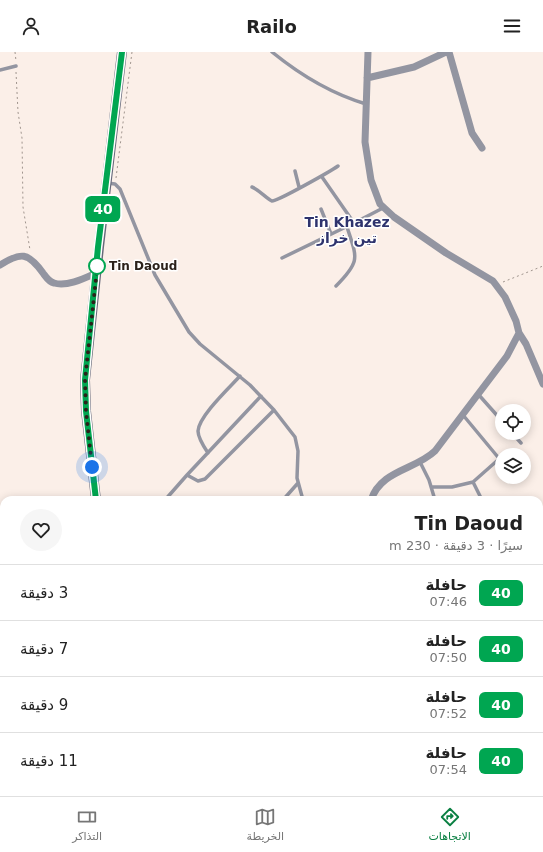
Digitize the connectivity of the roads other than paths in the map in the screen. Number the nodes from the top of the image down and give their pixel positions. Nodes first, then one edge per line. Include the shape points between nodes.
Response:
1 (122, 52) edge
2 (272, 52) edge
3 (368, 52) edge
4 (447, 52) edge
5 (16, 66) road end
6 (0, 70) edge
7 (367, 78) junction
8 (366, 104) junction
9 (482, 148) dead end
10 (338, 166) dead end
11 (295, 171) dead end
12 (322, 177) junction
13 (111, 184) junction
14 (252, 187) dead end
15 (299, 187) junction
16 (383, 208) junction
17 (321, 209) dead end
18 (354, 224) junction
19 (346, 227) junction
20 (331, 234) junction
21 (282, 258) dead end
22 (0, 265) edge
23 (96, 273) junction
24 (336, 286) dead end
25 (519, 334) junction
26 (240, 376) junction
27 (543, 384) edge
28 (478, 394) junction
29 (260, 396) junction
30 (274, 410) junction
31 (495, 413) edge
32 (462, 414) junction
33 (518, 440) edge
34 (521, 443) dead end
35 (208, 453) junction
36 (495, 453) edge
37 (420, 462) junction
38 (495, 465) edge
39 (187, 475) junction
40 (473, 482) junction
41 (298, 484) junction
42 (432, 487) junction
43 (96, 496) edge
44 (169, 496) edge
45 (287, 496) edge
46 (302, 496) edge
47 (373, 496) edge
48 (434, 496) edge
49 (480, 496) edge

1 - 13 main road
2 - 8 lane via 306,76
3 - 7 street
4 - 7 street via 414,67
4 - 9 street via 472,133
5 - 6 lane
7 - 8 street
8 - 16 street via 366,153 373,187
10 - 12 lane
11 - 15 lane
12 - 15 lane
12 - 18 lane
13 - 23 main road
13 - 26 lane via 123,194 155,275 189,332
14 - 15 lane via 272,201
16 - 18 lane
16 - 25 street via 452,258 484,275 496,285 510,308
17 - 20 lane
18 - 19 lane
19 - 20 lane
19 - 24 lane via 356,260
20 - 21 lane
22 - 23 street via 25,255 56,284
23 - 43 main road via 85,380
25 - 27 street
25 - 28 street via 512,349
26 - 29 lane
26 - 35 lane via 199,425 199,436
28 - 31 lane
28 - 32 street
29 - 30 lane
29 - 35 lane
30 - 39 lane via 205,480 198,481
30 - 41 lane via 291,430 297,442
32 - 36 lane
32 - 37 street via 438,448
33 - 34 lane
35 - 39 lane
37 - 42 lane
37 - 47 street via 384,480
38 - 40 lane
39 - 44 lane
40 - 42 lane via 452,487
40 - 49 lane
41 - 45 lane
41 - 46 lane
42 - 48 lane

